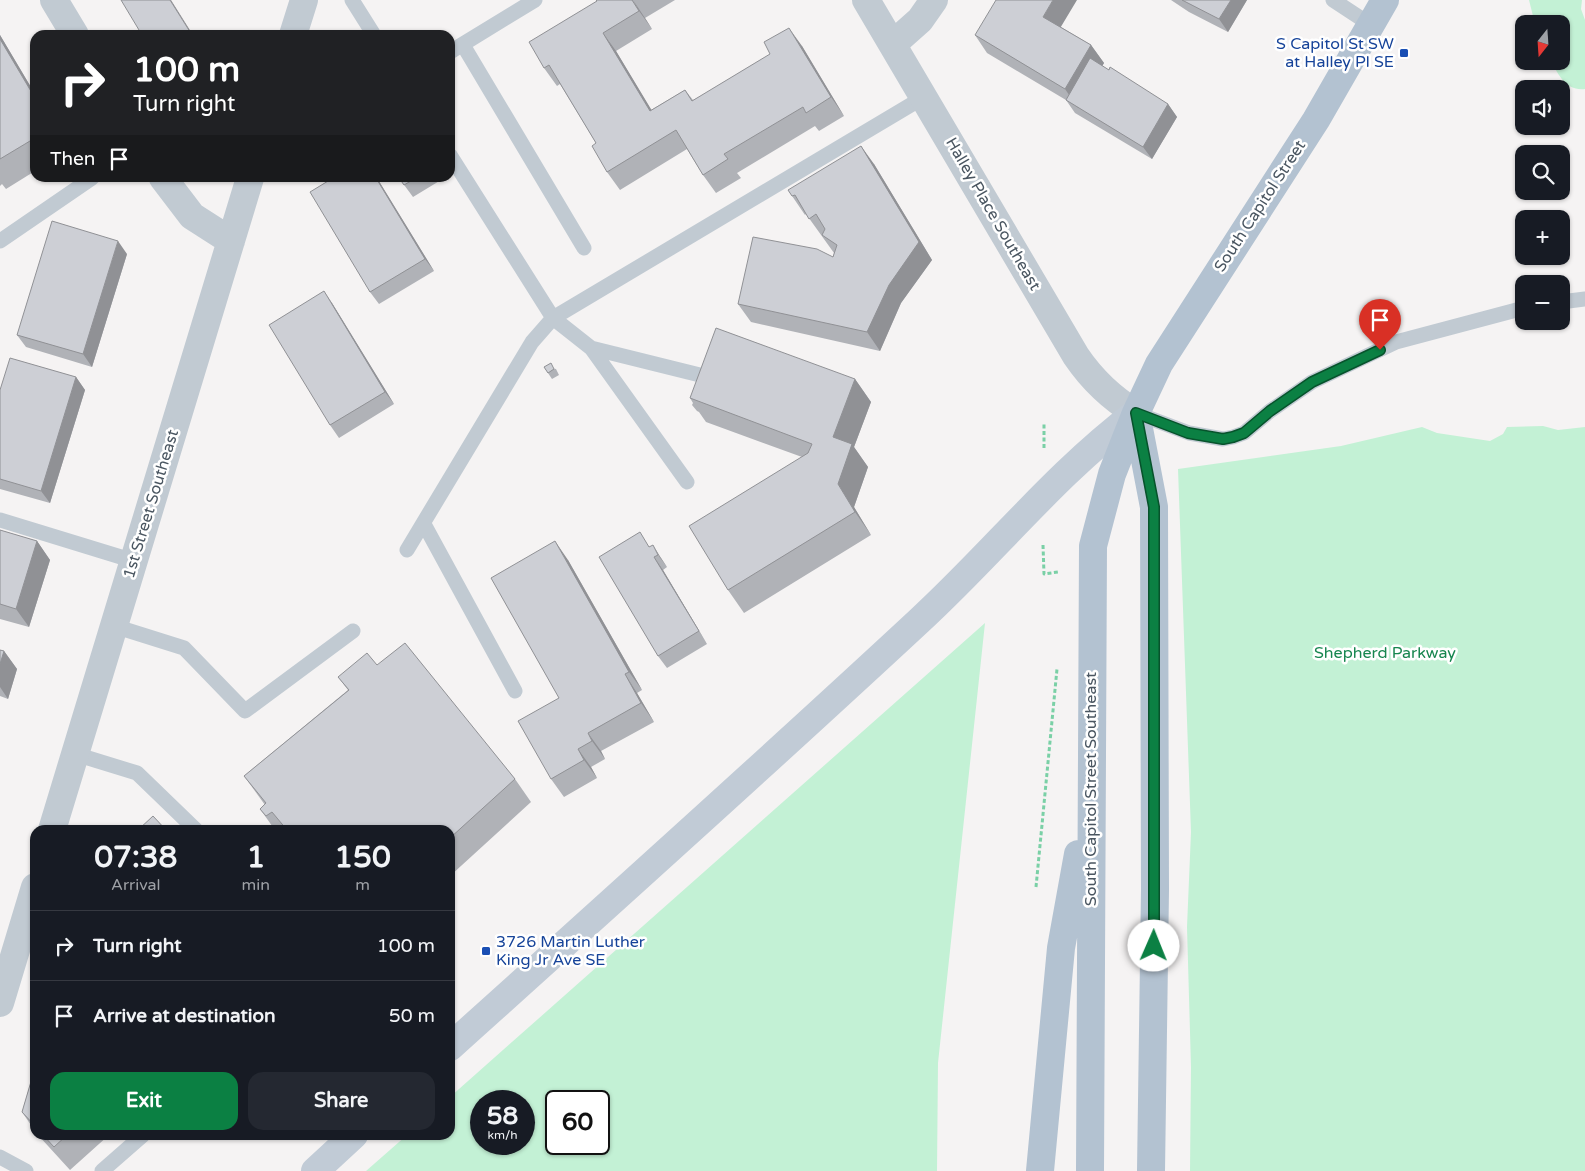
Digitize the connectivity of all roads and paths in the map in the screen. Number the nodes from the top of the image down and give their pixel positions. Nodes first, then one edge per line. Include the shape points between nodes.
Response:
1 (54, 0) edge
2 (304, 0) edge
3 (352, 0) edge
4 (535, 0) edge
5 (866, 0) edge
6 (934, 0) edge
7 (1333, 0) edge
8 (1385, 0) edge
9 (1371, 25) junction
10 (72, 30) edge
11 (295, 30) edge
12 (371, 30) edge
13 (893, 44) junction
14 (456, 49) edge
15 (924, 97) junction
16 (455, 163) edge
17 (86, 182) edge
18 (166, 182) edge
19 (249, 182) edge
20 (0, 240) edge
21 (231, 241) junction
22 (584, 248) dead end
23 (1585, 299) edge
24 (1570, 301) edge
25 (1515, 310) edge
26 (553, 318) junction
27 (591, 348) junction
28 (712, 378) edge
29 (1136, 413) junction
30 (687, 482) dead end
31 (0, 520) edge
32 (424, 524) junction
33 (407, 550) dead end
34 (1043, 560) dead end
35 (134, 561) junction
36 (1061, 580) dead end
37 (114, 626) junction
38 (353, 631) dead end
39 (1058, 660) dead end
40 (515, 691) dead end
41 (75, 754) junction
42 (1090, 784) junction
43 (54, 825) edge
44 (191, 825) edge
45 (1035, 897) dead end
46 (30, 904) edge
47 (0, 1003) edge
48 (455, 1043) edge
49 (137, 1140) edge
50 (349, 1140) edge
51 (0, 1157) edge
52 (26, 1171) edge
53 (102, 1171) edge
54 (315, 1171) edge
55 (1040, 1171) edge
56 (1090, 1171) edge
57 (1151, 1171) edge

1 - 10 street
2 - 11 street
3 - 12 lane
4 - 14 lane
5 - 13 street, Halley Place Southeast
6 - 13 street via 920,20
7 - 9 lane
8 - 9 main road, South Capitol Street
9 - 29 main road, South Capitol Street via 1316,120 1173,340
13 - 15 street, Halley Place Southeast
14 - 22 lane
15 - 26 lane
15 - 29 street, Halley Place Southeast via 1076,356 1092,379 1114,400
16 - 26 lane
17 - 20 lane
18 - 21 street via 192,216
19 - 21 street, 1st Street Southeast
21 - 35 street, 1st Street Southeast
23 - 24 lane
25 - 29 lane via 1396,342 1312,382 1244,433 1233,437 1223,439 1188,433
26 - 27 lane
26 - 32 lane via 532,342
27 - 28 lane
27 - 30 lane
29 - 42 main road, South Capitol Street Southeast via 1112,474 1093,546
29 - 48 main road via 1050,487 945,597 887,651
29 - 57 main road via 1154,507 1155,880
31 - 35 lane
32 - 33 lane
32 - 40 lane
34 - 36 path via 1044,574 1058,572
35 - 37 street, 1st Street Southeast
37 - 38 lane via 184,648 245,711
37 - 41 street, 1st Street Southeast
39 - 45 path
41 - 43 street, 1st Street Southeast
41 - 44 lane via 137,773
42 - 55 main road via 1061,948
42 - 56 main road, South Capitol Street Southeast
46 - 47 street
49 - 53 lane
50 - 54 main road
51 - 52 lane

